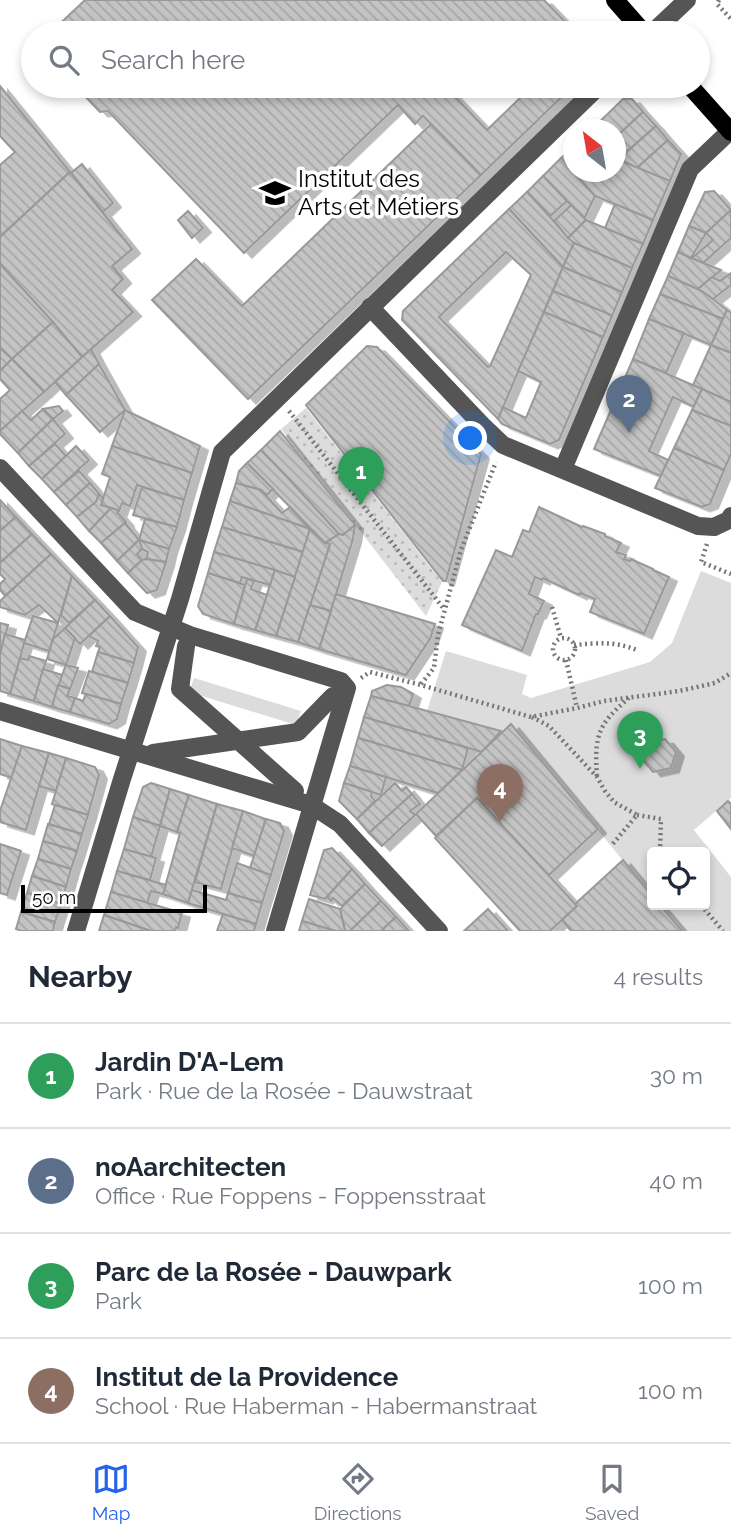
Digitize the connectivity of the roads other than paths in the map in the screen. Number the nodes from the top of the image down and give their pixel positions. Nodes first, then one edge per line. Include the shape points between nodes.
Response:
1 (615, 0) edge
2 (687, 0) edge
3 (633, 21) edge
4 (665, 21) edge
5 (587, 98) edge
6 (701, 98) edge
7 (731, 131) edge
8 (370, 307) junction
9 (0, 468) edge
10 (564, 469) junction
11 (731, 516) edge
12 (171, 626) junction
13 (186, 646) dead end
14 (333, 696) dead end
15 (0, 711) edge
16 (238, 740) junction
17 (131, 751) junction
18 (153, 752) dead end
19 (295, 791) dead end
20 (311, 805) junction
21 (76, 931) edge
22 (275, 931) edge
23 (439, 931) edge

1 - 3 main road
2 - 4 street
5 - 8 street
6 - 7 main road
7 - 10 street via 690,169
8 - 10 street via 503,445
8 - 12 street via 222,452
9 - 12 street via 135,612
10 - 11 street via 698,526 714,527
12 - 17 street
12 - 20 street via 341,681 346,688
13 - 16 street via 180,689
14 - 16 street via 298,732
15 - 17 street
16 - 18 street
16 - 19 street
17 - 20 street
17 - 21 street
20 - 22 street
20 - 23 street via 340,824

